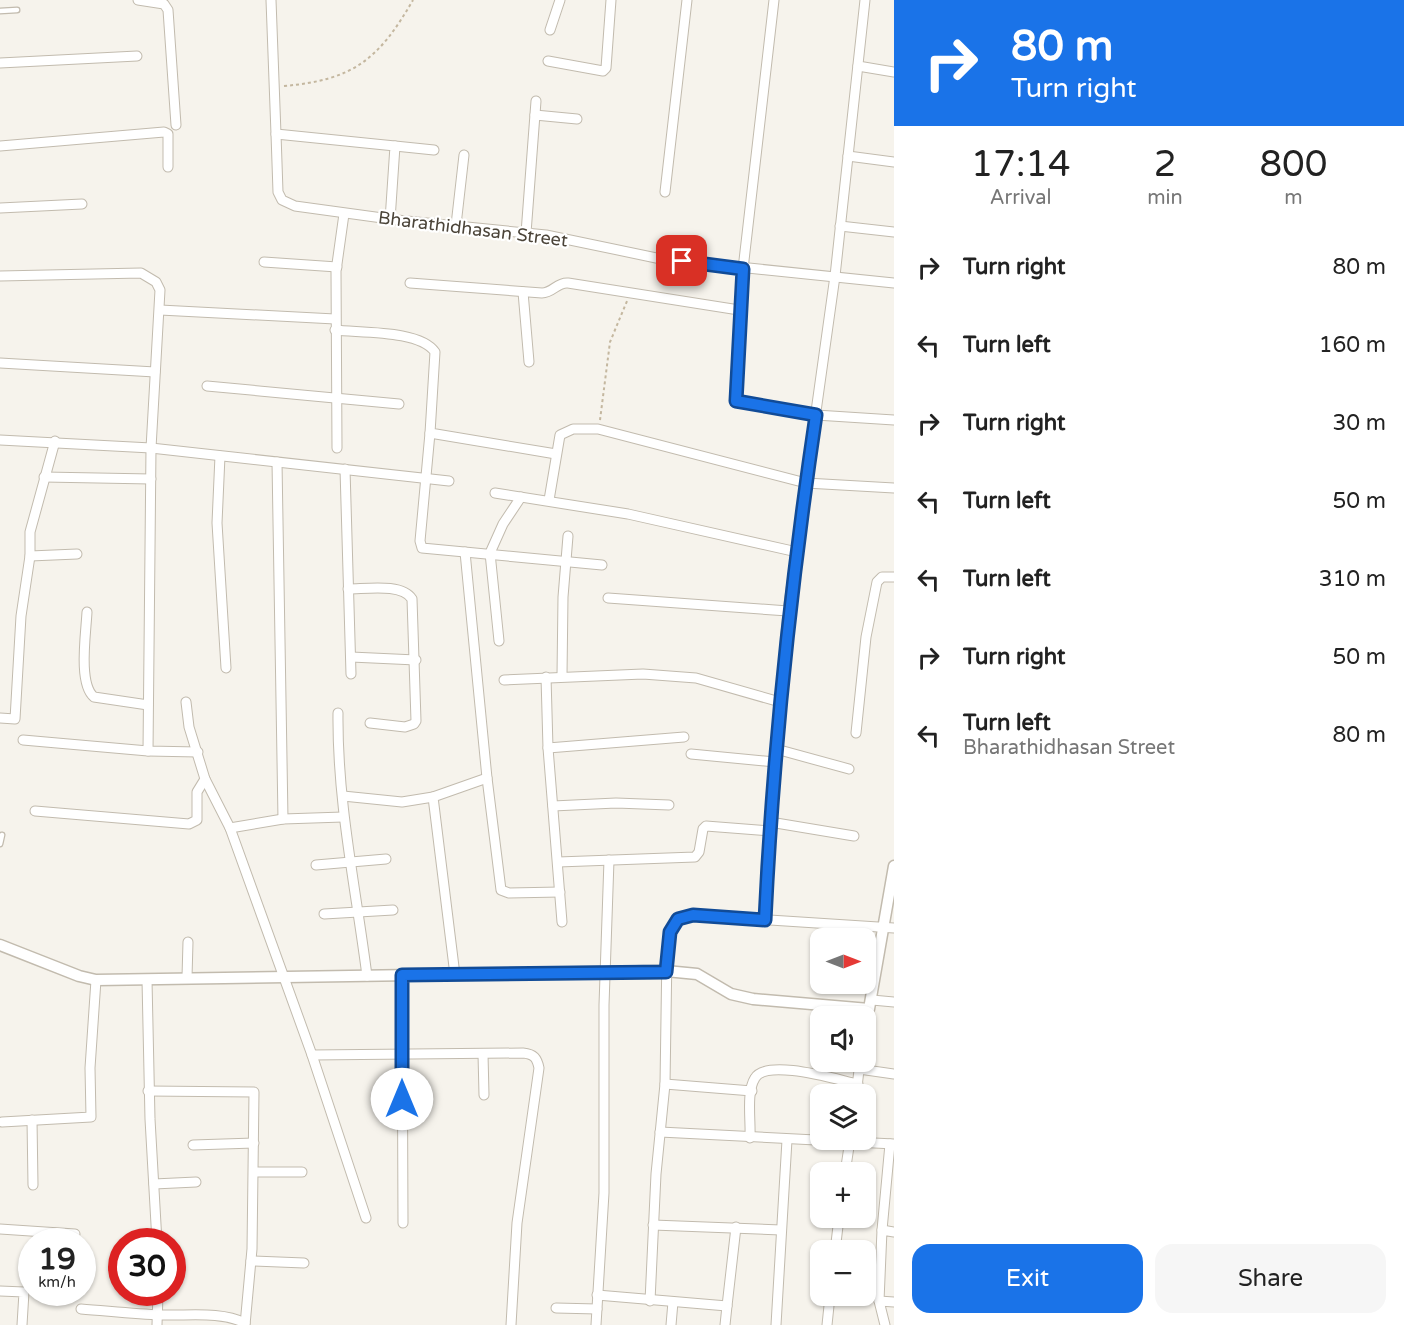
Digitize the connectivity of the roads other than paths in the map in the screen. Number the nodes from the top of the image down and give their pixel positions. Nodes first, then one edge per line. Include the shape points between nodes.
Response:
1 (138, 0) edge
2 (271, 0) edge
3 (560, 0) edge
4 (611, 0) edge
5 (687, 0) edge
6 (774, 0) edge
7 (865, 0) edge
8 (17, 10) dead end
9 (0, 11) edge
10 (550, 30) dead end
11 (136, 56) dead end
12 (548, 61) dead end
13 (0, 63) edge
14 (858, 66) junction
15 (894, 72) edge
16 (536, 101) dead end
17 (535, 115) junction
18 (576, 119) dead end
19 (176, 124) dead end
20 (276, 134) junction
21 (0, 146) edge
22 (395, 146) junction
23 (434, 150) dead end
24 (464, 155) dead end
25 (848, 156) junction
26 (894, 162) edge
27 (168, 167) dead end
28 (665, 192) dead end
29 (82, 204) dead end
30 (0, 208) edge
31 (344, 214) junction
32 (390, 220) junction
33 (456, 225) junction
34 (840, 226) junction
35 (894, 232) edge
36 (526, 233) junction
37 (264, 262) dead end
38 (337, 267) junction
39 (743, 269) junction
40 (0, 276) edge
41 (835, 276) junction
42 (410, 283) dead end
43 (894, 283) edge
44 (523, 292) junction
45 (160, 310) junction
46 (740, 310) junction
47 (335, 319) junction
48 (335, 330) junction
49 (529, 362) dead end
50 (0, 363) edge
51 (155, 372) junction
52 (207, 386) dead end
53 (337, 398) junction
54 (399, 404) dead end
55 (816, 415) junction
56 (894, 420) edge
57 (430, 433) junction
58 (0, 440) edge
59 (55, 441) junction
60 (151, 448) junction
61 (337, 448) dead end
62 (556, 454) junction
63 (220, 456) junction
64 (277, 462) junction
65 (345, 469) junction
66 (44, 477) junction
67 (426, 478) junction
68 (151, 479) junction
69 (449, 481) dead end
70 (806, 483) junction
71 (894, 488) edge
72 (495, 493) dead end
73 (521, 497) junction
74 (549, 500) junction
75 (568, 536) dead end
76 (465, 552) junction
77 (797, 552) junction
78 (490, 553) junction
79 (77, 554) dead end
80 (30, 556) junction
81 (565, 562) junction
82 (602, 565) dead end
83 (894, 577) edge
84 (348, 589) junction
85 (608, 598) dead end
86 (788, 611) junction
87 (87, 612) dead end
88 (499, 640) dead end
89 (351, 657) junction
90 (416, 660) junction
91 (225, 668) dead end
92 (351, 674) dead end
93 (562, 675) junction
94 (546, 677) junction
95 (504, 680) dead end
96 (186, 702) dead end
97 (780, 702) junction
98 (147, 705) junction
99 (339, 713) dead end
100 (0, 718) edge
101 (370, 723) dead end
102 (856, 733) dead end
103 (684, 737) dead end
104 (23, 740) dead end
105 (548, 748) junction
106 (776, 750) junction
107 (147, 751) junction
108 (198, 752) junction
109 (691, 754) dead end
110 (775, 762) junction
111 (849, 769) dead end
112 (487, 778) junction
113 (205, 780) junction
114 (342, 796) junction
115 (433, 797) junction
116 (669, 805) dead end
117 (553, 806) junction
118 (35, 811) dead end
119 (343, 817) junction
120 (283, 819) junction
121 (770, 827) junction
122 (230, 828) junction
123 (2, 835) dead end
124 (854, 836) dead end
125 (0, 844) edge
126 (386, 859) dead end
127 (609, 860) junction
128 (351, 861) junction
129 (558, 862) junction
130 (316, 865) dead end
131 (894, 866) edge
132 (560, 892) junction
133 (393, 909) dead end
134 (358, 912) junction
135 (324, 914) dead end
136 (765, 920) junction
137 (562, 922) dead end
138 (888, 927) edge
139 (188, 942) dead end
140 (0, 945) edge
141 (605, 972) junction
142 (666, 972) junction
143 (402, 975) junction
144 (455, 975) junction
145 (367, 976) junction
146 (187, 977) junction
147 (285, 978) junction
148 (96, 980) junction
149 (147, 980) junction
150 (894, 1002) edge
151 (871, 1004) junction
152 (402, 1054) junction
153 (483, 1054) junction
154 (312, 1055) junction
155 (876, 1069) edge
156 (859, 1072) edge
157 (894, 1074) edge
158 (665, 1084) junction
159 (858, 1084) joint
160 (148, 1091) junction
161 (752, 1091) junction
162 (484, 1095) dead end
163 (32, 1120) junction
164 (2, 1122) dead end
165 (660, 1132) junction
166 (750, 1138) junction
167 (787, 1140) junction
168 (810, 1140) edge
169 (255, 1143) junction
170 (876, 1143) edge
171 (892, 1144) edge
172 (193, 1145) dead end
173 (255, 1172) junction
174 (302, 1172) dead end
175 (196, 1182) dead end
176 (154, 1184) junction
177 (33, 1185) dead end
178 (366, 1218) dead end
179 (403, 1223) dead end
180 (653, 1225) junction
181 (736, 1227) junction
182 (156, 1228) edge
183 (0, 1229) edge
184 (18, 1230) edge
185 (781, 1230) junction
186 (882, 1230) junction
187 (894, 1232) edge
188 (251, 1261) junction
189 (304, 1263) dead end
190 (0, 1291) edge
191 (597, 1296) junction
192 (650, 1301) junction
193 (879, 1301) junction
194 (673, 1302) junction
195 (894, 1302) edge
196 (727, 1306) junction
197 (829, 1306) edge
198 (556, 1308) dead end
199 (81, 1309) dead end
200 (597, 1309) junction
201 (157, 1320) edge
202 (245, 1324) edge
203 (22, 1325) edge
204 (511, 1325) edge
205 (596, 1325) edge
206 (671, 1325) edge
207 (725, 1325) edge
208 (776, 1325) edge
209 (827, 1325) edge
210 (885, 1325) edge

1 - 19 street via 164,4 168,10
2 - 20 street
3 - 10 street
4 - 12 street via 603,71
5 - 28 street
6 - 39 street
7 - 14 street
8 - 9 lane
11 - 13 street
14 - 15 street
14 - 25 street
16 - 17 street
17 - 18 street
17 - 36 street
20 - 22 street
20 - 31 street, Bharathidhasan Street via 278,192 282,200
21 - 27 street via 164,132 168,134
22 - 23 street
22 - 32 street
24 - 33 street
25 - 26 street
25 - 34 street
29 - 30 street
31 - 32 street, Bharathidhasan Street
31 - 38 street
32 - 33 street, Bharathidhasan Street
33 - 36 street, Bharathidhasan Street
34 - 35 street
34 - 41 street
36 - 39 street, Bharathidhasan Street via 662,259
37 - 38 street
38 - 47 street
39 - 41 street, Bharathidhasan Street
39 - 46 street
40 - 45 street via 141,273 156,282
41 - 43 street, Bharathidhasan Street
41 - 55 street
42 - 44 street
44 - 46 street via 546,293 564,283
44 - 49 street
45 - 47 street
45 - 51 street
46 - 55 street via 736,401
47 - 48 street
48 - 53 street
48 - 57 street via 417,338 430,344 435,352
50 - 51 street
51 - 60 street
52 - 53 street
53 - 54 street
53 - 61 street
55 - 56 street
55 - 70 street
57 - 62 street
57 - 67 street
58 - 59 street
59 - 60 street
59 - 66 street
60 - 63 street
60 - 68 street
62 - 70 street via 560,435 573,429 598,429
62 - 74 street
63 - 64 street
63 - 91 street via 217,523
64 - 65 street
64 - 120 street
65 - 67 street
65 - 84 street
66 - 68 street
66 - 80 street via 30,532
67 - 69 street
67 - 76 street via 422,548
68 - 98 street
70 - 71 street
70 - 77 street
72 - 73 street
73 - 74 street
73 - 78 street
74 - 77 street
75 - 81 street
76 - 78 street
76 - 112 street
77 - 86 street
78 - 81 street
78 - 88 street
79 - 80 street
80 - 100 street via 21,616 15,719
81 - 82 street
81 - 93 street
83 - 102 street via 882,577 877,582 866,637
84 - 89 street
84 - 90 street via 408,593 412,599
85 - 86 street
86 - 97 street
87 - 98 street via 88,693
89 - 90 street
89 - 92 street
90 - 101 street via 414,724 405,727
93 - 94 street
93 - 97 street via 696,678
94 - 95 street
94 - 105 street
96 - 108 street
97 - 106 street
98 - 107 street
99 - 114 street
103 - 105 street
104 - 107 street
105 - 117 street
106 - 110 street
106 - 111 street
107 - 108 street
108 - 113 street
109 - 110 street
110 - 121 street
112 - 115 street
112 - 132 street via 501,890
113 - 118 street via 197,792 197,820 189,824
113 - 122 street
114 - 115 street via 402,802
114 - 119 street
115 - 144 street
116 - 117 street
117 - 129 street
119 - 120 street
119 - 128 street
120 - 122 street
121 - 124 street
121 - 127 street via 706,826 695,857
121 - 136 street
122 - 147 street
123 - 125 lane
126 - 128 street
127 - 129 street
127 - 141 street
128 - 130 street
128 - 134 street
129 - 132 street
131 - 138 street
132 - 137 street
133 - 134 street
134 - 135 street
134 - 145 street
136 - 138 street
136 - 142 street via 693,915 678,919 670,932
138 - 151 street
139 - 146 street
140 - 148 street
141 - 142 street
141 - 144 street
141 - 191 street via 604,1193
142 - 151 street via 697,974 731,994 753,999
142 - 158 street
143 - 144 street
143 - 145 street
143 - 152 street
145 - 147 street
146 - 147 street
146 - 149 street
147 - 154 street
148 - 149 street
148 - 163 street via 91,1117
149 - 160 street
150 - 151 street
152 - 153 street
152 - 154 street
152 - 179 street
153 - 162 street
153 - 204 street via 530,1053 539,1068 517,1223
154 - 178 street
155 - 157 street
156 - 159 street
158 - 161 street
158 - 165 street
159 - 161 street via 780,1068 762,1071 754,1078
160 - 169 street via 254,1092
160 - 176 street
161 - 166 street
163 - 164 street
163 - 177 street
165 - 166 street
165 - 180 street
166 - 167 street
167 - 168 street
167 - 185 street
169 - 172 street
169 - 173 street
170 - 171 street
171 - 186 street
173 - 174 street
173 - 188 street
175 - 176 street
176 - 182 street
180 - 181 street
180 - 192 street
181 - 185 street
181 - 196 street
183 - 184 street
185 - 208 street
186 - 187 street
186 - 193 street
188 - 189 street
188 - 202 street
190 - 203 street via 24,1292
191 - 192 street
191 - 200 street
192 - 194 street
193 - 195 street
193 - 210 street
194 - 196 street
194 - 206 street
196 - 207 street
197 - 209 street
198 - 200 street
199 - 201 street
200 - 205 street
201 - 202 street via 215,1315

